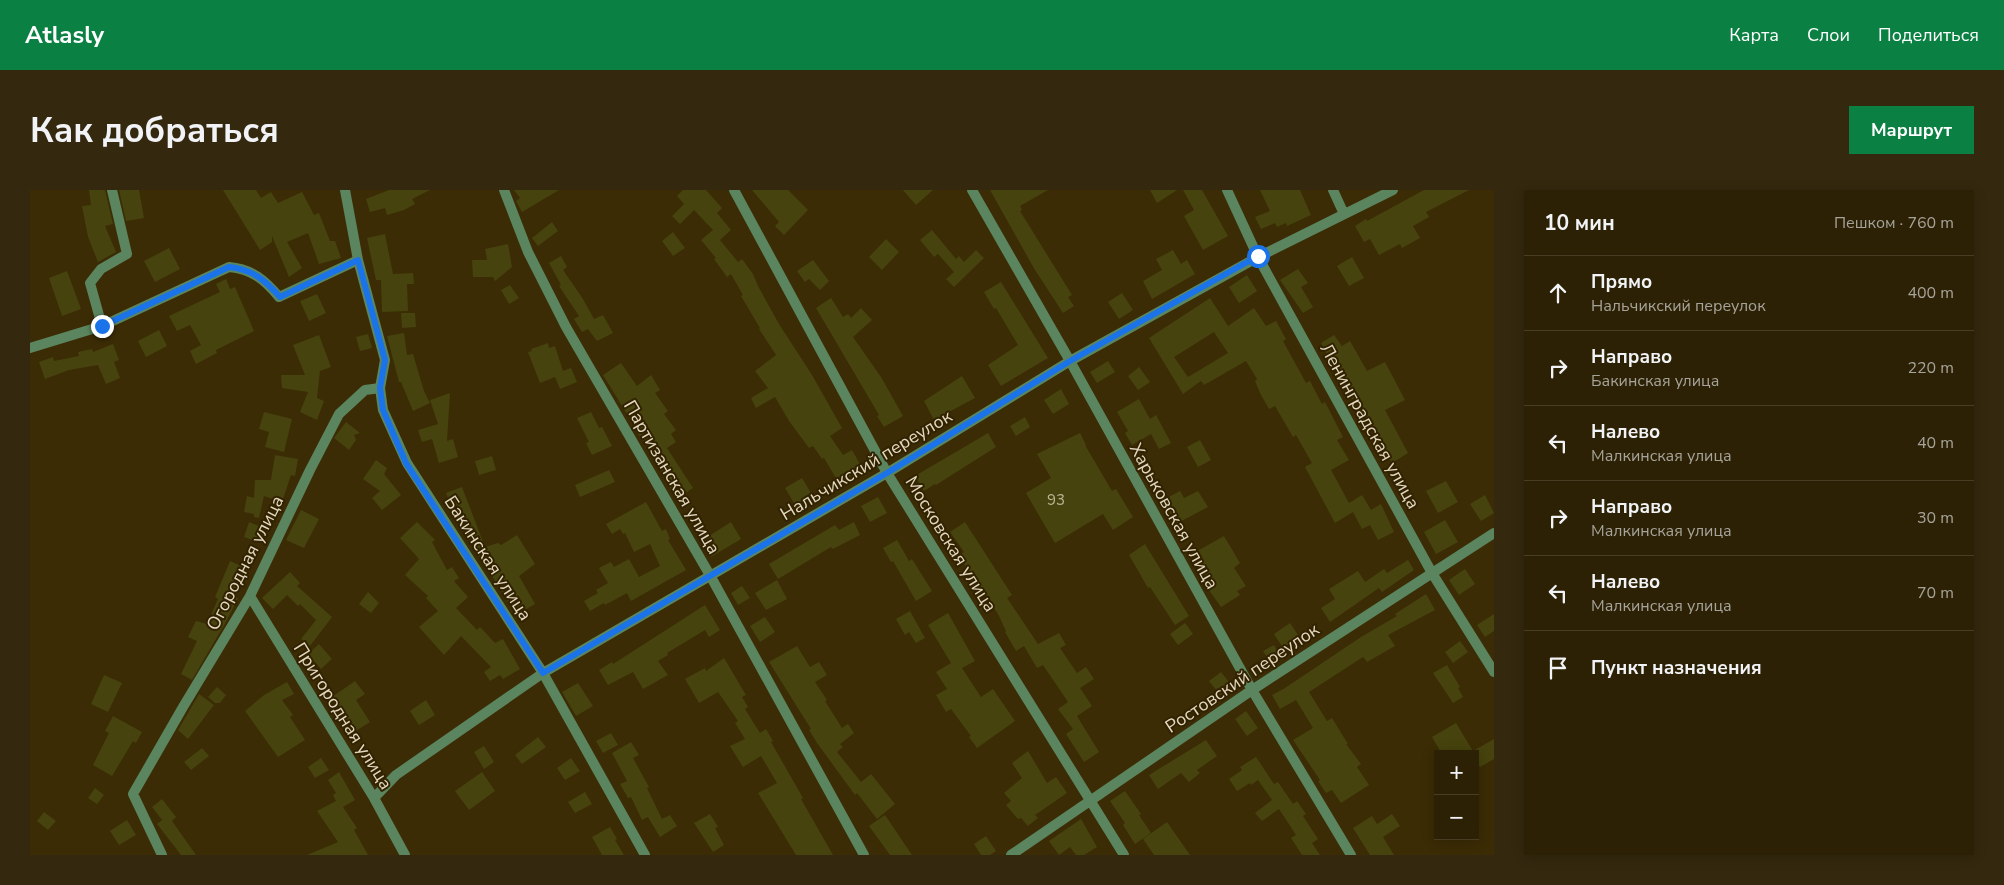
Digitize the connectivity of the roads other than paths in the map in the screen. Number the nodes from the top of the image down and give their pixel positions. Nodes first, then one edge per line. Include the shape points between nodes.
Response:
1 (112, 190) edge
2 (344, 190) edge
3 (504, 190) edge
4 (734, 190) edge
5 (972, 190) edge
6 (1227, 190) edge
7 (1333, 190) edge
8 (1393, 190) edge
9 (1344, 214) junction
10 (1258, 256) junction
11 (358, 260) junction
12 (102, 326) junction
13 (30, 348) edge
14 (1070, 361) junction
15 (380, 388) junction
16 (887, 473) junction
17 (1494, 533) edge
18 (1432, 573) junction
19 (711, 577) junction
20 (250, 596) junction
21 (1494, 672) edge
22 (543, 673) junction
23 (1252, 690) junction
24 (374, 798) junction
25 (1089, 800) junction
26 (162, 855) edge
27 (405, 855) edge
28 (646, 855) edge
29 (864, 855) edge
30 (1011, 855) edge
31 (1124, 855) edge
32 (1351, 855) edge

1 - 12 street via 127,254 101,269 90,282
2 - 11 street, Бакинская улица
3 - 19 street, Партизанская улица via 528,252 566,327
4 - 16 street, Московская улица
5 - 14 street, Харьковская улица
6 - 10 street, Ленинградская улица
7 - 9 street
8 - 9 street, Нальчикский переулок
9 - 10 street, Нальчикский переулок
10 - 14 street, Нальчикский переулок
10 - 18 street, Ленинградская улица
11 - 12 street via 280,297 245,268 229,267
11 - 15 street, Бакинская улица via 385,360
12 - 13 street
14 - 16 street, Нальчикский переулок
14 - 23 street, Харьковская улица
15 - 20 street, Огородная улица via 366,390 339,414
15 - 22 street, Бакинская улица via 383,410 406,463
16 - 19 street, Нальчикский переулок
16 - 25 street, Московская улица
17 - 18 street, Ростовский переулок
18 - 21 street, Ленинградская улица
18 - 23 street, Ростовский переулок
19 - 22 street, Нальчикский переулок
19 - 29 street, Партизанская улица
20 - 24 street, Пригородная улица
20 - 26 street, Огородная улица via 133,794
22 - 24 street, Нальчикский переулок via 396,775
22 - 28 street, Бакинская улица
23 - 25 street, Ростовский переулок
23 - 32 street, Харьковская улица
24 - 27 street, Пригородная улица
25 - 30 street, Ростовский переулок
25 - 31 street, Московская улица

